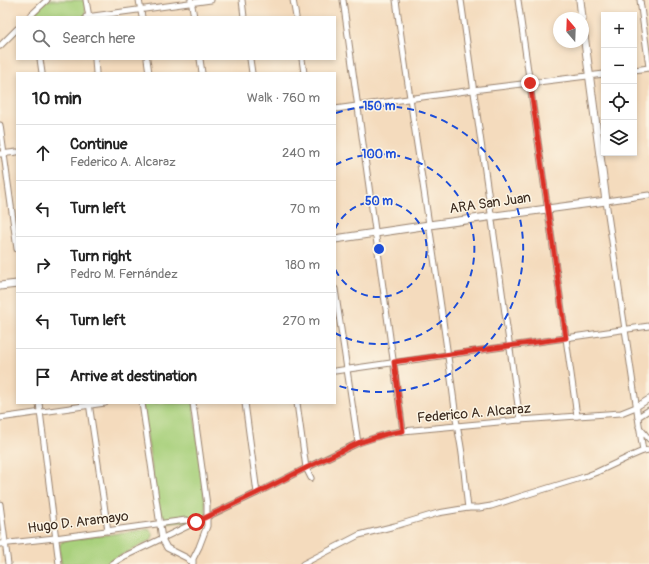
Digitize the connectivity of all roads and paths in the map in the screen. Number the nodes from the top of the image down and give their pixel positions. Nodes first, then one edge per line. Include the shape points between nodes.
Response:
1 (46, 0) edge
2 (86, 0) edge
3 (139, 0) edge
4 (211, 0) edge
5 (242, 0) edge
6 (293, 0) edge
7 (342, 0) edge
8 (396, 0) edge
9 (461, 0) edge
10 (518, 0) edge
11 (580, 0) edge
12 (640, 0) edge
13 (192, 1) edge
14 (140, 9) junction
15 (581, 12) edge
16 (30, 16) edge
17 (88, 16) edge
18 (94, 16) edge
19 (142, 16) edge
20 (194, 16) edge
21 (244, 16) edge
22 (296, 16) edge
23 (16, 30) edge
24 (0, 46) edge
25 (586, 48) edge
26 (40, 60) edge
27 (94, 60) edge
28 (147, 60) edge
29 (200, 60) edge
30 (250, 60) edge
31 (302, 60) edge
32 (649, 68) edge
33 (637, 70) edge
34 (42, 72) edge
35 (96, 72) edge
36 (149, 72) edge
37 (202, 72) edge
38 (252, 72) edge
39 (304, 72) edge
40 (601, 74) edge
41 (589, 76) junction
42 (530, 83) junction
43 (473, 90) junction
44 (409, 99) junction
45 (358, 106) junction
46 (336, 110) edge
47 (0, 125) edge
48 (16, 152) edge
49 (2, 154) edge
50 (649, 195) edge
51 (606, 201) junction
52 (547, 209) junction
53 (491, 217) junction
54 (429, 225) junction
55 (375, 233) junction
56 (336, 239) edge
57 (16, 243) edge
58 (16, 284) edge
59 (0, 286) edge
60 (336, 295) edge
61 (649, 326) edge
62 (625, 330) junction
63 (566, 338) junction
64 (509, 346) junction
65 (448, 354) junction
66 (394, 362) junction
67 (347, 369) junction
68 (336, 371) edge
69 (649, 399) edge
70 (39, 404) edge
71 (89, 404) edge
72 (142, 404) edge
73 (193, 404) edge
74 (245, 404) edge
75 (297, 404) edge
76 (636, 407) junction
77 (649, 410) edge
78 (40, 412) junction
79 (577, 416) junction
80 (638, 417) junction
81 (0, 418) edge
82 (520, 420) junction
83 (457, 426) junction
84 (639, 427) junction
85 (403, 431) junction
86 (649, 439) edge
87 (358, 443) junction
88 (646, 451) edge
89 (306, 468) junction
90 (312, 478) dead end
91 (257, 493) junction
92 (0, 504) edge
93 (468, 508) junction
94 (207, 517) junction
95 (196, 522) junction
96 (160, 523) junction
97 (108, 531) junction
98 (55, 538) junction
99 (162, 539) junction
100 (2, 544) edge
101 (193, 563) edge
102 (8, 564) edge
103 (59, 564) edge
104 (112, 564) edge
105 (303, 564) edge

1 - 16 street
2 - 17 street
3 - 14 street
4 - 13 street
5 - 21 street
6 - 22 street
7 - 45 street
8 - 44 street
9 - 43 street
10 - 42 street
11 - 15 street
12 - 32 street
13 - 14 street
13 - 20 street
14 - 18 street
14 - 19 street
23 - 24 street
25 - 41 street
26 - 34 street
27 - 35 street
28 - 36 street
29 - 37 street
30 - 38 street
31 - 39 street
32 - 33 street
40 - 41 street
41 - 42 street
41 - 51 street
42 - 43 street
42 - 52 street
43 - 44 street
43 - 53 street
44 - 45 street
44 - 54 street
45 - 46 street
45 - 55 street
47 - 49 street
48 - 49 street
49 - 57 street
50 - 51 street, ARA San Juan
51 - 52 street, ARA San Juan
51 - 62 street
52 - 53 street, ARA San Juan
52 - 63 street
53 - 54 street, ARA San Juan
53 - 64 street
54 - 55 street, ARA San Juan
54 - 65 street
55 - 56 street, ARA San Juan
55 - 66 street
58 - 59 street
60 - 67 street
61 - 62 street
62 - 63 street
62 - 76 street
63 - 64 street
63 - 79 street
64 - 65 street
64 - 82 street
65 - 66 street
65 - 83 street
66 - 67 street
66 - 85 street
67 - 68 street
67 - 87 street
69 - 76 street, Federico A. Alcaraz
70 - 78 street
71 - 78 street
71 - 97 street
72 - 96 street
73 - 94 street
74 - 91 street
75 - 89 street
76 - 79 street, Federico A. Alcaraz via 621,413
76 - 80 street
77 - 80 street
78 - 81 street
78 - 98 street
79 - 82 street, Federico A. Alcaraz
80 - 84 street
82 - 83 street, Federico A. Alcaraz
83 - 85 street, Federico A. Alcaraz
83 - 93 street
84 - 86 street
84 - 88 street
85 - 87 street, Federico A. Alcaraz
87 - 89 street, Federico A. Alcaraz
88 - 93 street via 577,479 491,506
89 - 90 street
89 - 91 street, Federico A. Alcaraz
91 - 94 street, Federico A. Alcaraz
92 - 100 street
93 - 105 street via 431,515 358,535
94 - 95 street, Federico A. Alcaraz
94 - 101 street via 207,526
95 - 96 street, Hugo D. Aramayo via 186,520
95 - 99 street, Federico A. Alcaraz
96 - 97 street, Hugo D. Aramayo
96 - 99 street
97 - 98 street, Hugo D. Aramayo
98 - 100 street, Hugo D. Aramayo
98 - 103 street
99 - 101 street via 167,548
99 - 104 street, Federico A. Alcaraz
100 - 102 street

